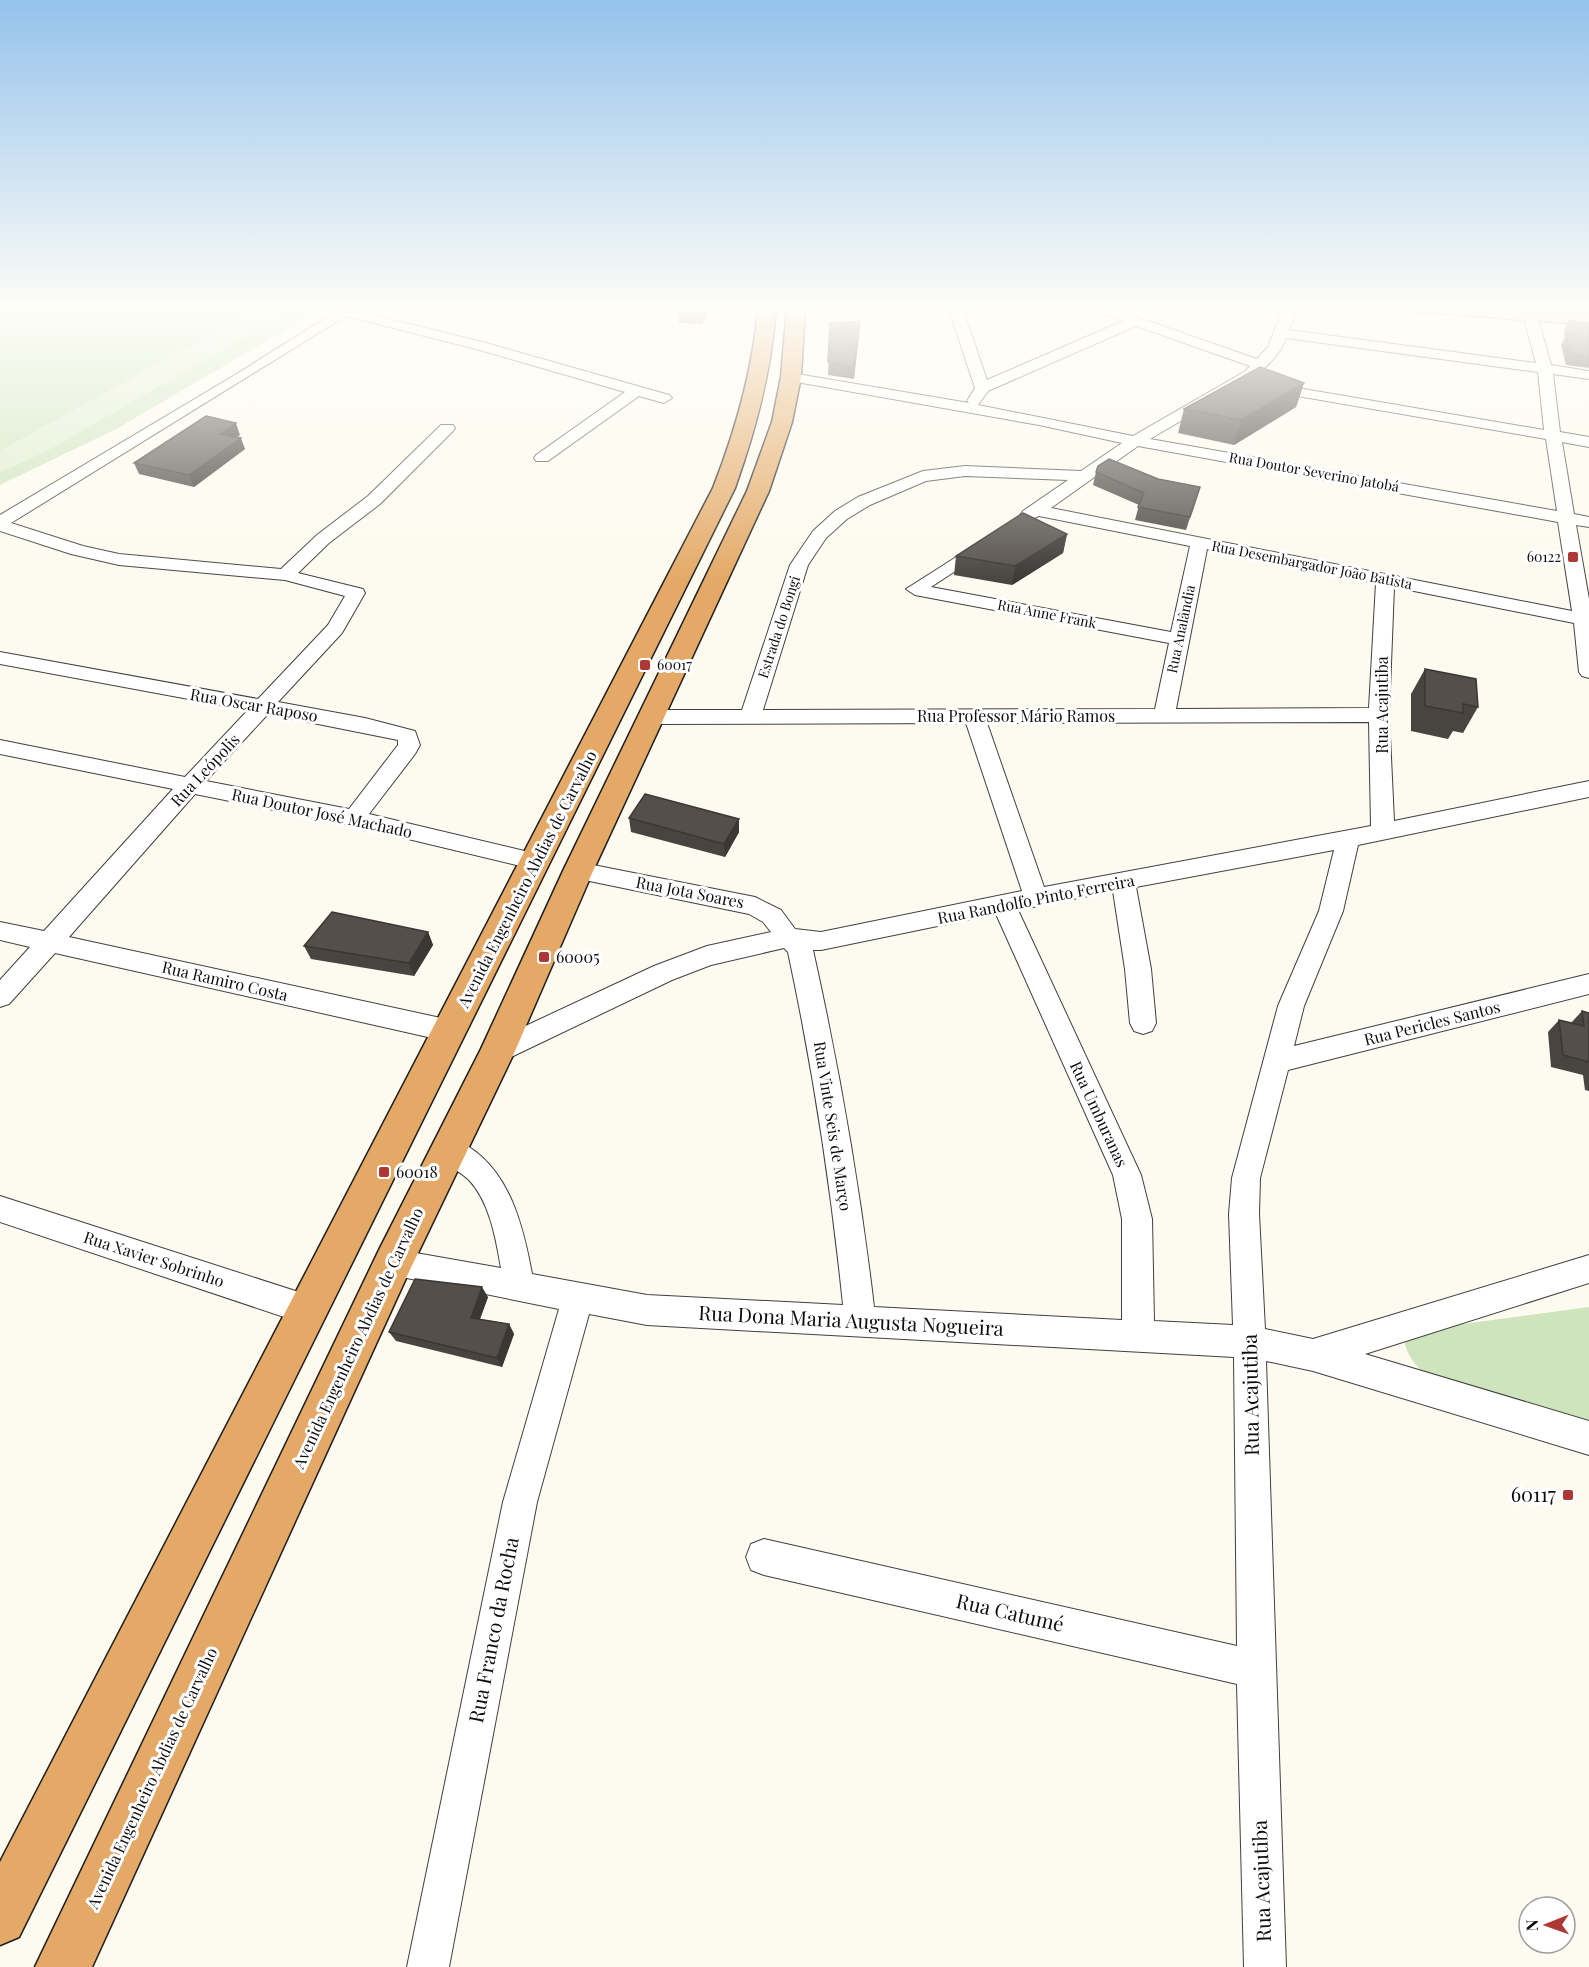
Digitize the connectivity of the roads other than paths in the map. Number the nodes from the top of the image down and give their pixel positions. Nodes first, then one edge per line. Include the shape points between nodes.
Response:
1 (206, 399) edge
2 (625, 399) edge
3 (754, 399) edge
4 (787, 399) edge
5 (913, 399) edge
6 (976, 399) edge
7 (1210, 399) edge
8 (1343, 399) edge
9 (1549, 399) edge
10 (970, 409) junction
11 (447, 428) dead end
12 (1553, 436) junction
13 (1135, 441) junction
14 (1589, 442) edge
15 (542, 458) dead end
16 (1083, 476) junction
17 (1036, 510) junction
18 (1566, 518) junction
19 (1589, 522) edge
20 (1016, 523) edge
21 (0, 524) edge
22 (996, 536) edge
23 (1199, 543) junction
24 (285, 575) junction
25 (1385, 579) junction
26 (1586, 619) edge
27 (1178, 639) junction
28 (0, 658) edge
29 (1589, 672) edge
30 (264, 707) junction
31 (1164, 715) junction
32 (1379, 715) junction
33 (974, 716) junction
34 (653, 717) junction
35 (750, 717) junction
36 (0, 747) edge
37 (189, 786) junction
38 (1589, 789) edge
39 (354, 818) junction
40 (1383, 831) junction
41 (1348, 839) junction
42 (537, 862) junction
43 (578, 871) junction
44 (1123, 882) junction
45 (1036, 897) junction
46 (1004, 905) junction
47 (0, 931) edge
48 (788, 938) junction
49 (49, 942) junction
50 (1589, 984) edge
51 (0, 997) edge
52 (1143, 1023) dead end
53 (450, 1031) junction
54 (498, 1051) junction
55 (1276, 1062) junction
56 (449, 1150) junction
57 (0, 1209) edge
58 (393, 1263) junction
59 (1589, 1269) edge
60 (519, 1287) junction
61 (578, 1298) junction
62 (308, 1310) junction
63 (860, 1321) junction
64 (1138, 1337) junction
65 (1250, 1342) junction
66 (1313, 1355) junction
67 (1589, 1438) edge
68 (764, 1557) dead end
69 (1256, 1669) junction
70 (0, 1918) edge
71 (63, 1967) edge
72 (428, 1967) edge
73 (1265, 1967) edge

1 - 21 street
2 - 15 street
3 - 42 highway, Avenida Engenheiro Abdias de Carvalho via 724,488
4 - 34 highway, Avenida Engenheiro Abdias de Carvalho via 758,491
5 - 10 street, Rua Doutor Severino Jatobá
6 - 10 street
7 - 13 street
8 - 12 street
9 - 12 street
10 - 13 street, Rua Doutor Severino Jatobá
11 - 24 street via 374,500 323,539
12 - 14 street
12 - 18 street
13 - 16 street
13 - 18 street, Rua Doutor Severino Jatobá
16 - 17 street
16 - 35 street, Estrada do Bongi via 965,471 923,476 841,515 819,535 799,565
17 - 20 street
17 - 23 street, Rua Desembargador João Batista
18 - 19 street, Rua Doutor Severino Jatobá
18 - 26 street
21 - 24 street via 139,562
22 - 27 street, Rua Anne Frank via 915,589
23 - 25 street, Rua Desembargador João Batista
23 - 27 street, Rua Analândia
24 - 30 street, Rua Leópolis via 356,593 344,618
25 - 26 street, Rua Desembargador João Batista
25 - 32 street, Rua Acajutiba
26 - 29 street
27 - 31 street, Rua Analândia
28 - 30 street, Rua Oscar Raposo
30 - 37 street, Rua Leópolis
30 - 39 street, Rua Oscar Raposo via 408,736 410,745
31 - 32 street, Rua Professor Mário Ramos
31 - 33 street, Rua Professor Mário Ramos
32 - 40 street, Rua Acajutiba
33 - 35 street, Rua Professor Mário Ramos
33 - 45 street
34 - 35 street, Rua Professor Mário Ramos
34 - 43 highway, Avenida Engenheiro Abdias de Carvalho
36 - 37 street, Rua Doutor José Machado
37 - 39 street, Rua Doutor José Machado
37 - 49 street, Rua Leópolis
38 - 40 street, Rua Randolfo Pinto Ferreira
39 - 42 street, Rua Doutor José Machado
40 - 41 street, Rua Randolfo Pinto Ferreira
41 - 44 street, Rua Randolfo Pinto Ferreira
41 - 55 street, Rua Acajutiba via 1331,911 1291,1006
42 - 53 highway, Avenida Engenheiro Abdias de Carvalho
43 - 48 street, Rua Jota Soares via 745,902 772,916
43 - 54 highway, Avenida Engenheiro Abdias de Carvalho
44 - 45 street, Rua Randolfo Pinto Ferreira
44 - 52 street
45 - 46 street, Rua Randolfo Pinto Ferreira
46 - 48 street, Rua Randolfo Pinto Ferreira via 821,941
46 - 64 street, Rua Umburanas via 1127,1174 1137,1219
47 - 49 street, Rua Ramiro Costa
48 - 54 street, Rua Randolfo Pinto Ferreira via 707,956 663,973
48 - 63 street, Rua Vinte Seis de Março via 800,948 819,1036 851,1237
49 - 51 street, Rua Leópolis
49 - 53 street, Rua Ramiro Costa
50 - 55 street, Rua Pericles Santos
53 - 62 highway, Avenida Engenheiro Abdias de Carvalho
54 - 56 highway, Avenida Engenheiro Abdias de Carvalho
55 - 65 street, Rua Acajutiba via 1246,1178
56 - 58 highway, Avenida Engenheiro Abdias de Carvalho
56 - 60 street via 472,1164 488,1182 514,1254
57 - 62 street, Rua Xavier Sobrinho
58 - 60 street, Rua Dona Maria Augusta Nogueira
58 - 71 highway, Avenida Engenheiro Abdias de Carvalho
59 - 66 street, Rua Dona Maria Augusta Nogueira
60 - 61 street, Rua Dona Maria Augusta Nogueira
61 - 63 street, Rua Dona Maria Augusta Nogueira via 647,1310
61 - 72 street, Rua Franco da Rocha via 520,1502
62 - 70 highway, Avenida Engenheiro Abdias de Carvalho
63 - 64 street, Rua Dona Maria Augusta Nogueira
64 - 65 street, Rua Dona Maria Augusta Nogueira
65 - 66 street, Rua Dona Maria Augusta Nogueira
65 - 69 street, Rua Acajutiba
66 - 67 street, Rua Dona Maria Augusta Nogueira
68 - 69 street, Rua Catumé
69 - 73 street, Rua Acajutiba

